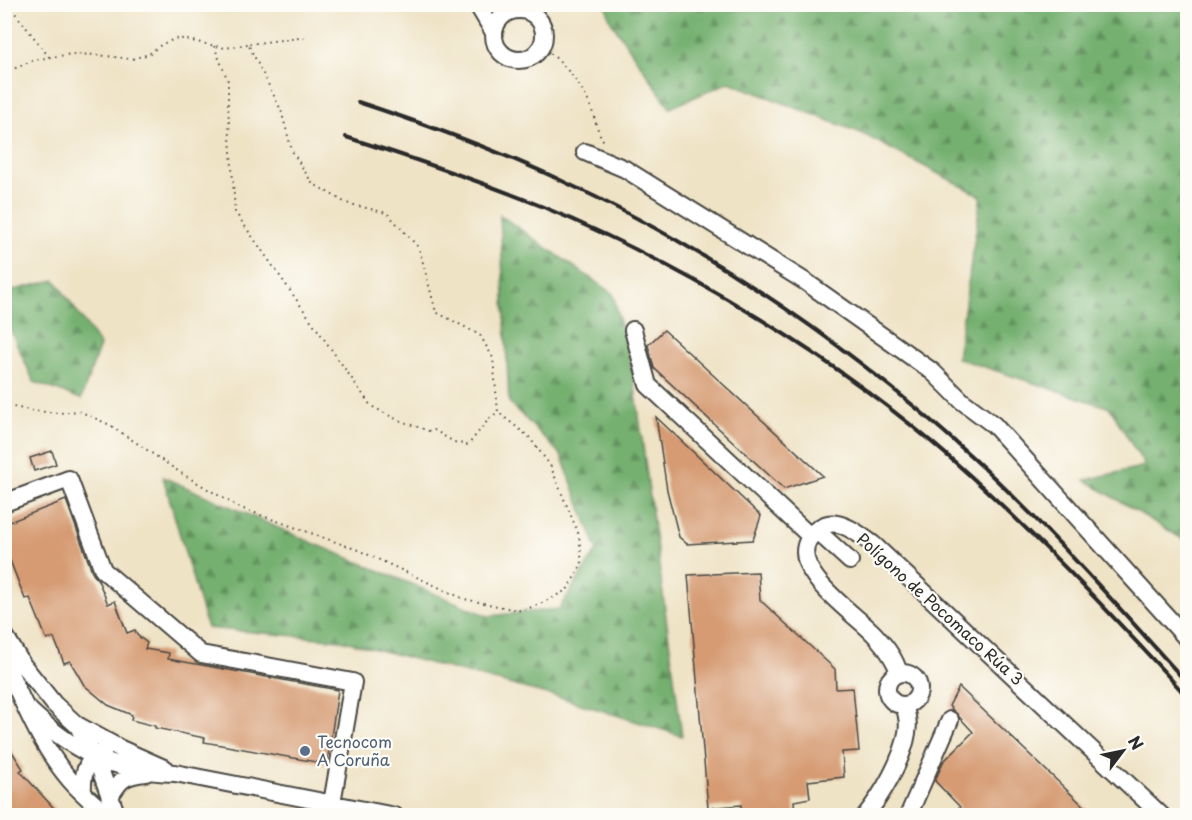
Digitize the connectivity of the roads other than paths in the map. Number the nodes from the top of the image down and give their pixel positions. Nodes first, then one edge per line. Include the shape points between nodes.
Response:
1 (475, 6) edge
2 (512, 7) edge
3 (493, 30) junction
4 (585, 152) dead end
5 (633, 330) dead end
6 (4, 503) edge
7 (814, 533) junction
8 (850, 561) dead end
9 (4, 634) edge
10 (1188, 640) edge
11 (4, 660) edge
12 (899, 673) junction
13 (904, 705) junction
14 (25, 706) junction
15 (950, 720) dead end
16 (78, 726) junction
17 (120, 749) junction
18 (95, 757) junction
19 (148, 772) junction
20 (175, 773) junction
21 (83, 793) junction
22 (110, 797) junction
23 (332, 803) junction
24 (870, 812) edge
25 (392, 815) edge
26 (108, 816) edge
27 (117, 816) edge
28 (908, 816) edge
29 (1162, 816) edge

1 - 3 street
2 - 3 street
2 - 3 street via 529,11 542,24 542,46 532,56 515,60 498,50
4 - 10 street via 619,166 806,282 933,372 994,425
5 - 7 street via 648,385
6 - 23 street via 69,479 103,570 201,654 353,682
7 - 8 street
7 - 12 street via 806,543 809,569 874,634
7 - 29 street, Polígono de Pocomaco Rúa 3 via 831,522 848,526 874,545
9 - 16 street via 22,664
11 - 14 street
12 - 13 street via 887,685 888,694
12 - 13 street via 909,674 920,687 918,697
13 - 24 street via 907,733 896,764
14 - 18 street via 63,739
14 - 21 street via 52,757
15 - 28 street
16 - 17 street
16 - 18 street
17 - 18 street
17 - 20 street
18 - 19 street
18 - 21 street via 84,770
18 - 22 street
19 - 20 street
19 - 22 street via 131,774 118,782
20 - 23 street
21 - 26 street
22 - 27 street
23 - 25 street

